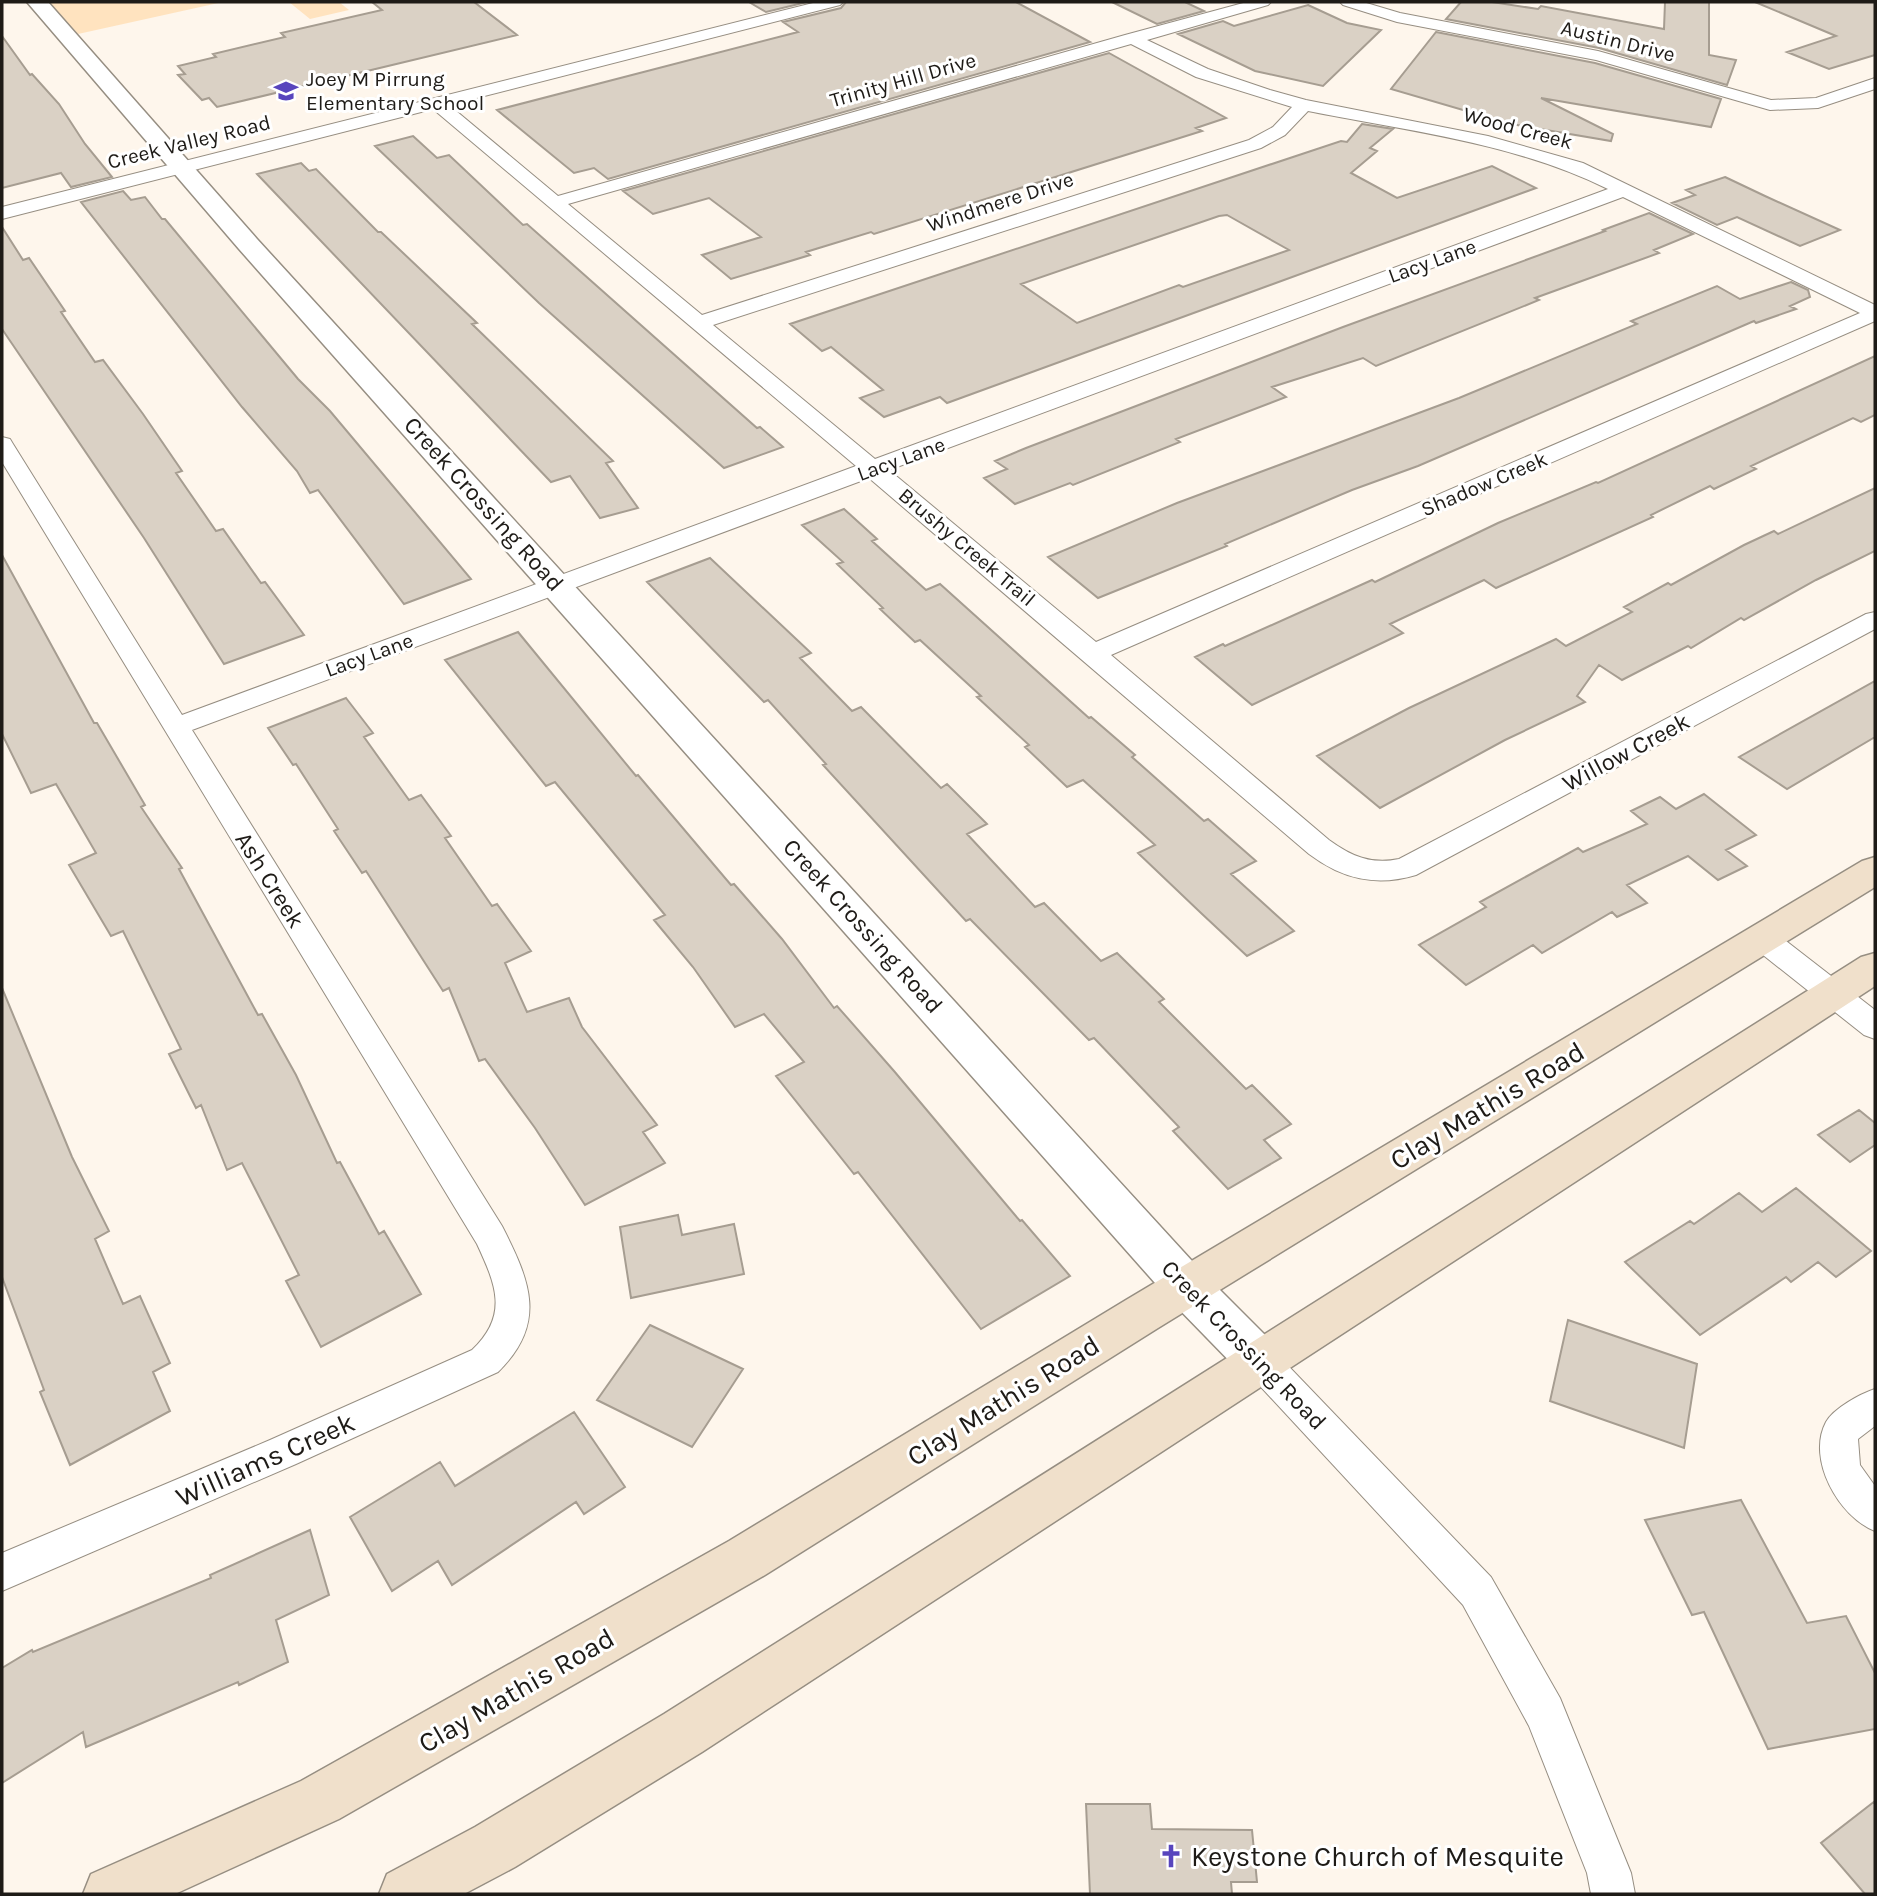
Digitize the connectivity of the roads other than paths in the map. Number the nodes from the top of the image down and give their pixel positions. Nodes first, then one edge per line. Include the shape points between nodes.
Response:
1 (37, 2) edge
2 (835, 2) edge
3 (1263, 2) edge
4 (1348, 2) edge
5 (1131, 38) junction
6 (1875, 83) edge
7 (436, 103) junction
8 (1304, 105) junction
9 (179, 167) junction
10 (1626, 189) junction
11 (556, 202) junction
12 (2, 213) edge
13 (1875, 314) edge
14 (698, 323) junction
15 (2, 444) edge
16 (873, 469) junction
17 (558, 586) junction
18 (1875, 619) edge
19 (1093, 653) junction
20 (175, 727) junction
21 (1875, 870) edge
22 (1373, 873) joint
23 (1763, 939) junction
24 (1875, 967) edge
25 (1833, 994) junction
26 (1875, 1027) edge
27 (1187, 1287) junction
28 (512, 1325) joint
29 (1260, 1361) junction
30 (1875, 1405) edge
31 (1875, 1513) edge
32 (2, 1572) edge
33 (111, 1894) edge
34 (407, 1894) edge
35 (1614, 1894) edge

1 - 9 street, Creek Crossing Road
2 - 7 street, Creek Valley Road
3 - 5 street, Trinity Hill Drive
4 - 6 street, Austin Drive via 1397,17 1598,56 1770,105 1818,103
5 - 8 street, Wood Creek via 1225,82
5 - 11 street, Trinity Hill Drive
7 - 9 street, Creek Valley Road
7 - 11 street, Brushy Creek Trail
8 - 10 street, Wood Creek via 1536,153
8 - 14 street, Windmere Drive via 1279,131 1247,147
9 - 12 street, Creek Valley Road
9 - 17 street, Creek Crossing Road
10 - 13 street, Wood Creek
10 - 16 street, Lacy Lane
11 - 14 street, Brushy Creek Trail
13 - 19 street, Shadow Creek
14 - 16 street, Brushy Creek Trail
15 - 20 street, Ash Creek
16 - 17 street, Lacy Lane
16 - 19 street, Brushy Creek Trail
17 - 20 street, Lacy Lane
17 - 27 street, Creek Crossing Road
18 - 22 street, Willow Creek via 1429,858 1406,868
19 - 22 street, Brushy Creek Trail via 1327,854 1350,868
20 - 28 street, Ash Creek via 490,1236 513,1296
21 - 23 main road, Clay Mathis Road
23 - 25 street
23 - 27 main road, Clay Mathis Road
24 - 25 main road
25 - 26 street
25 - 29 main road
27 - 29 street, Creek Crossing Road
27 - 33 main road, Clay Mathis Road via 747,1558 332,1794
28 - 32 street, Williams Creek via 501,1348 485,1361
29 - 34 main road via 683,1733 495,1847
29 - 35 street, Creek Crossing Road via 1477,1591 1545,1713
30 - 31 street via 1841,1430 1837,1446 1841,1468

